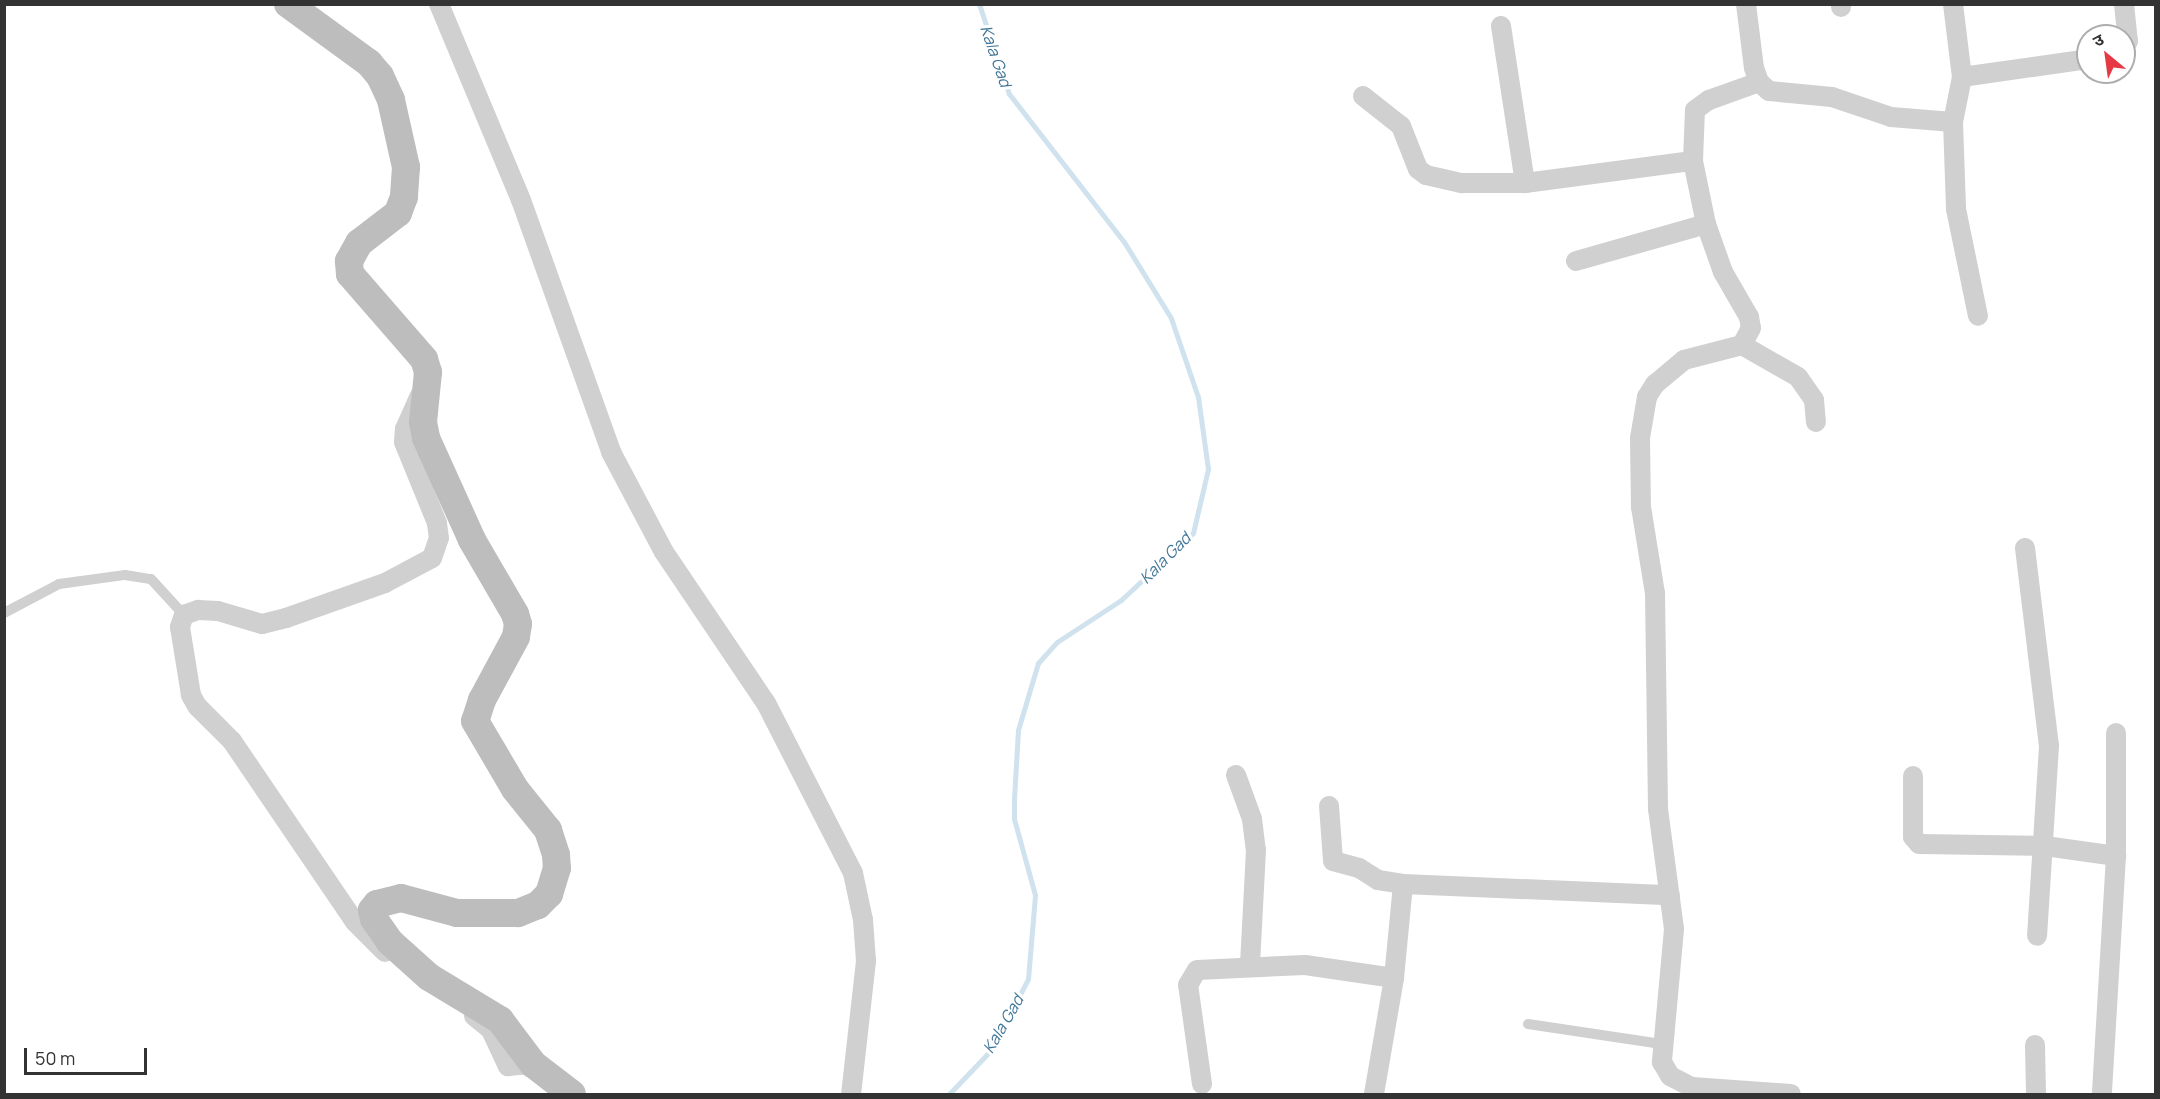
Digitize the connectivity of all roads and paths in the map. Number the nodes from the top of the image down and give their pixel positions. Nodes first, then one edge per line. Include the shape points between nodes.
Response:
1 (288, 4) edge
2 (439, 4) edge
3 (1746, 4) edge
4 (1953, 4) edge
5 (2124, 4) edge
6 (2126, 24) edge
7 (1501, 26) dead end
8 (2076, 61) edge
9 (1962, 76) junction
10 (1759, 82) junction
11 (1363, 96) dead end
12 (1953, 122) junction
13 (1693, 161) junction
14 (1525, 183) junction
15 (1706, 224) junction
16 (1576, 261) dead end
17 (1978, 316) dead end
18 (1742, 345) junction
19 (425, 393) junction
20 (1816, 422) dead end
21 (2025, 548) dead end
22 (4, 613) edge
23 (184, 615) junction
24 (2116, 733) dead end
25 (1236, 775) dead end
26 (1913, 776) dead end
27 (1329, 806) dead end
28 (2044, 846) junction
29 (2115, 856) junction
30 (1403, 884) junction
31 (1670, 895) junction
32 (2037, 936) dead end
33 (1250, 965) junction
34 (1394, 978) junction
35 (1528, 1024) dead end
36 (1662, 1044) junction
37 (2035, 1045) dead end
38 (533, 1065) junction
39 (1202, 1084) dead end
40 (572, 1095) edge
41 (851, 1095) edge
42 (1374, 1095) edge
43 (1791, 1095) edge
44 (2036, 1095) edge
45 (2102, 1095) edge

1 - 19 street via 347,44 386,86 406,167 404,197 398,213 359,243 349,261 350,274 424,359 428,372
2 - 41 street via 525,211 611,452 664,552 766,703 853,873 863,920 866,961
3 - 10 street
4 - 9 street
5 - 6 street
7 - 14 street
8 - 9 street
9 - 12 street
10 - 12 street via 1769,91 1832,97 1891,117
10 - 13 street via 1709,100 1695,110
11 - 14 street via 1401,126 1418,169 1426,175 1462,183
12 - 17 street via 1956,208
13 - 14 street
13 - 15 street
15 - 16 street
15 - 18 street via 1723,272 1749,317 1751,328
18 - 20 street via 1798,377 1815,400
18 - 31 street via 1684,360 1655,384 1642,413 1639,476 1655,593 1658,809
19 - 23 street via 415,402 404,442 437,523 439,538 432,558 385,584 269,623 207,610
19 - 38 street via 423,422 434,459 518,624 475,721 515,789 548,830 557,868 549,894 538,905 518,913 457,913 401,898 377,904 372,910 374,919 397,949 429,977 500,1020
21 - 28 street via 2048,736
22 - 23 lane via 59,584 125,574 151,579
23 - 38 street via 180,627 184,656 191,695 197,706 232,741 355,922 419,984 466,1010 491,1030 508,1066
24 - 29 street
25 - 33 street via 1255,832
26 - 28 street via 1913,837 1919,844
27 - 30 street via 1332,861 1359,868 1378,880
28 - 29 street
28 - 32 street
29 - 45 street
30 - 31 street
30 - 34 street
31 - 36 street via 1672,966
33 - 34 street via 1305,965
33 - 39 street via 1207,967 1189,978
34 - 42 street
35 - 36 lane
36 - 43 street via 1665,1071 1679,1083 1714,1091
37 - 44 street
38 - 40 street

